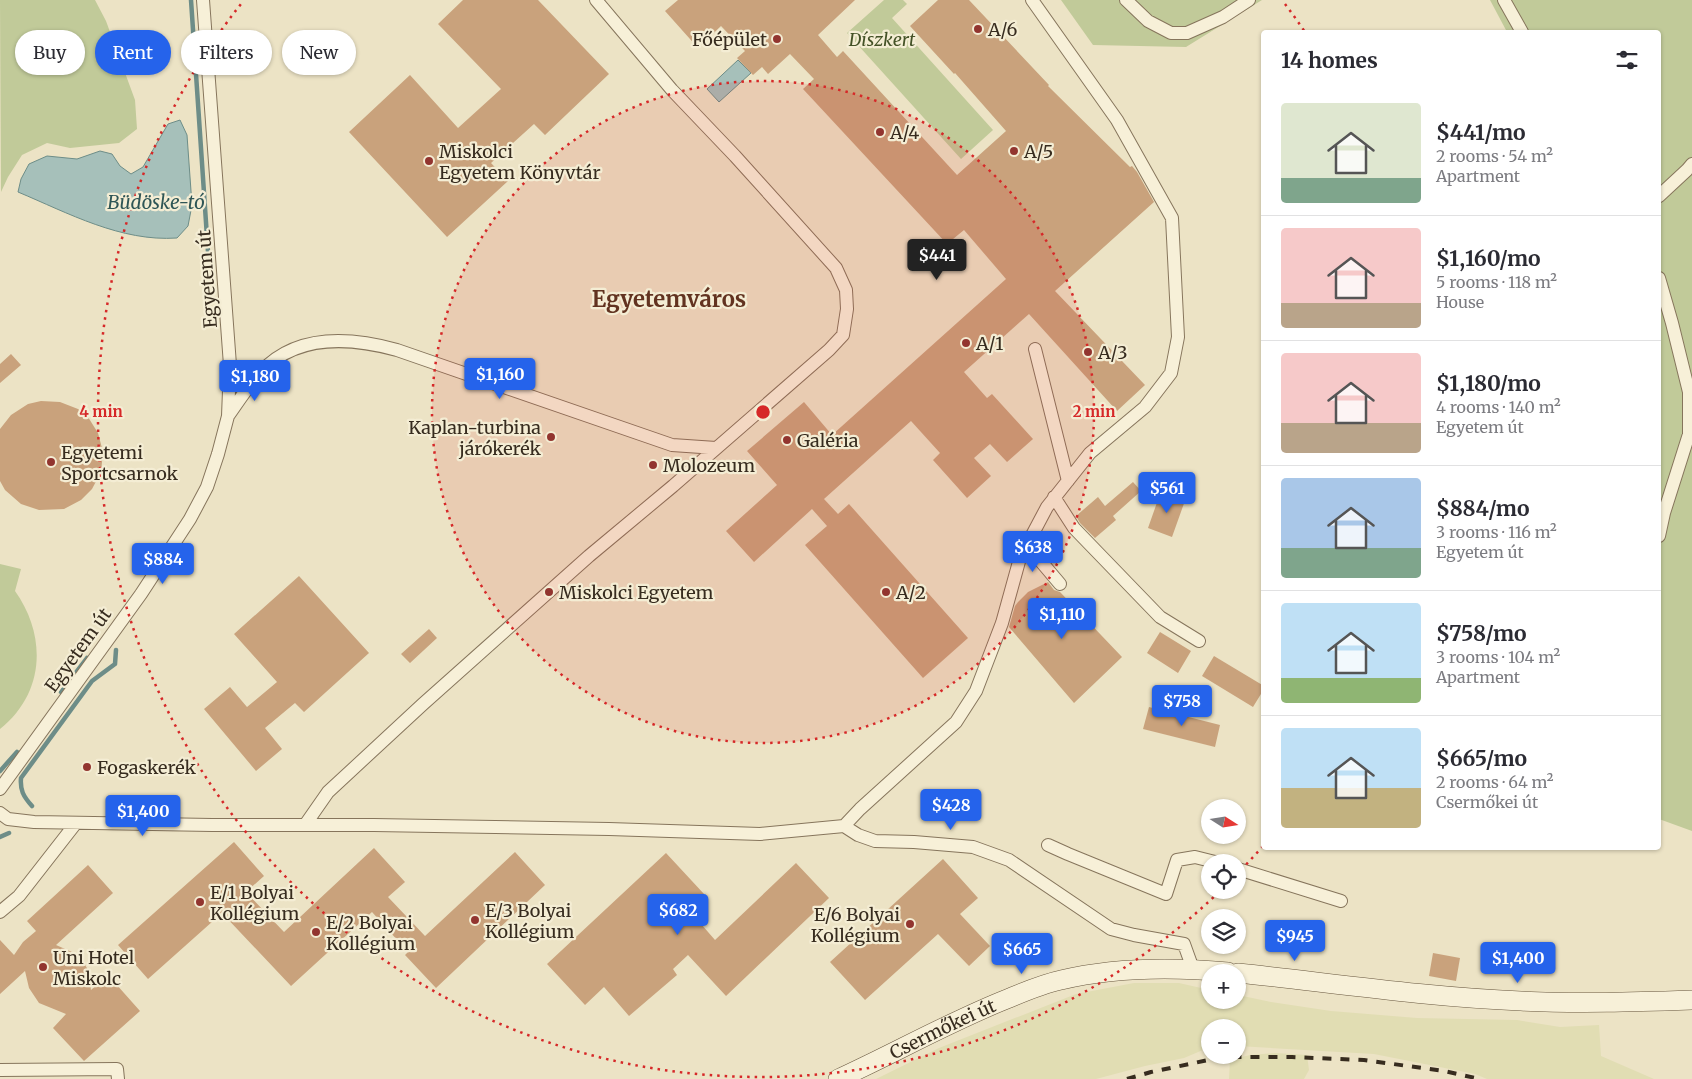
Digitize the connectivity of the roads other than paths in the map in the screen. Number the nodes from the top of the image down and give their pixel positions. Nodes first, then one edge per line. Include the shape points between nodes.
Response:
1 (203, 0) edge
2 (596, 0) edge
3 (1032, 0) edge
4 (1126, 0) edge
5 (1249, 0) edge
6 (1504, 0) edge
7 (1521, 30) edge
8 (1692, 164) edge
9 (1661, 194) edge
10 (1661, 285) edge
11 (1035, 349) dead end
12 (230, 364) junction
13 (261, 372) junction
14 (228, 416) junction
15 (716, 448) junction
16 (1068, 481) junction
17 (1054, 497) junction
18 (1661, 527) edge
19 (1027, 545) junction
20 (1060, 584) dead end
21 (1199, 641) dead end
22 (0, 789) edge
23 (0, 813) edge
24 (76, 822) junction
25 (305, 825) junction
26 (844, 826) junction
27 (1048, 845) dead end
28 (1201, 858) edge
29 (1246, 872) edge
30 (1341, 901) dead end
31 (0, 912) edge
32 (1193, 969) junction
33 (1201, 970) edge
34 (1246, 974) edge
35 (1692, 1000) edge
36 (0, 1070) edge
37 (118, 1079) edge
38 (838, 1079) edge

1 - 12 street, Egyetem út
2 - 15 street via 676,95 836,268 846,290 843,335
3 - 16 street via 1117,120 1172,218 1178,337 1171,373 1145,407 1090,454
4 - 5 street via 1148,21 1170,33 1187,33 1223,17
6 - 7 street
8 - 9 street
10 - 18 street via 1689,392 1689,434
11 - 16 street
12 - 13 street via 243,376
12 - 14 street, Egyetem út
13 - 14 street
13 - 15 street via 278,357 318,342 346,339 373,343 672,445
14 - 22 street, Egyetem út via 207,487 190,519
15 - 25 street via 589,556 334,787
16 - 17 street
17 - 19 street
17 - 21 street via 1074,528 1160,617
19 - 20 street
19 - 26 street via 1020,558 1002,624 971,699 956,722
23 - 24 street via 8,819
24 - 25 street
24 - 31 street via 19,896
25 - 26 street via 590,828 760,834
26 - 32 street via 875,841 973,846 1009,860 1111,928 1184,944
27 - 28 street via 1166,894 1178,860
29 - 30 street
32 - 33 main road, Csermőkei út
32 - 38 main road, Csermőkei út via 1107,972 1035,988 981,1009
34 - 35 main road via 1521,1001
36 - 37 street via 117,1069

